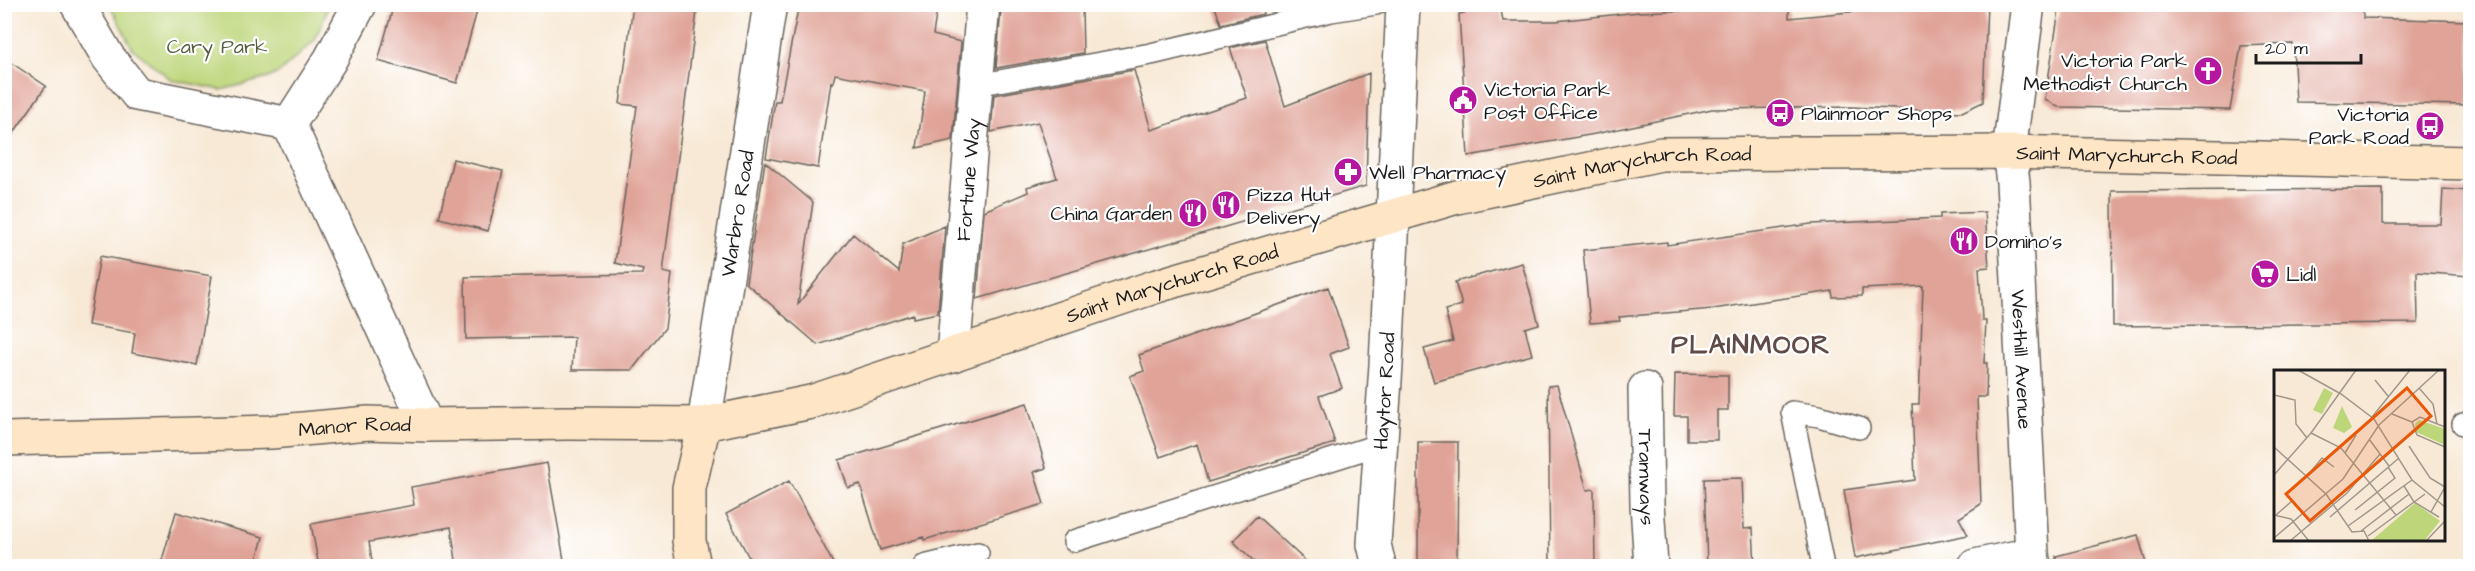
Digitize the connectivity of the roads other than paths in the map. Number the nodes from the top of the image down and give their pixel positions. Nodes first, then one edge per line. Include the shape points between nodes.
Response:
1 (77, 4) edge
2 (360, 4) edge
3 (770, 4) edge
4 (983, 4) edge
5 (1376, 4) edge
6 (1403, 4) edge
7 (2028, 4) edge
8 (976, 84) junction
9 (289, 124) junction
10 (2009, 152) junction
11 (2470, 163) edge
12 (1392, 216) junction
13 (953, 355) junction
14 (1645, 389) dead end
15 (704, 424) junction
16 (427, 425) junction
17 (1859, 428) dead end
18 (4, 439) edge
19 (1381, 444) junction
20 (1074, 541) dead end
21 (978, 553) dead end
22 (2033, 560) edge
23 (694, 567) edge
24 (924, 567) edge
25 (1379, 567) edge
26 (1651, 567) edge
27 (1823, 567) edge
28 (1975, 567) edge

1 - 9 street via 108,57 137,94
2 - 9 street
3 - 15 street, Warbro Road
4 - 8 street, Fortune Way
5 - 8 lane via 1151,54
6 - 12 street, Haytor Road
7 - 10 street, Westhill Avenue
8 - 13 street, Fortune Way
9 - 16 street
10 - 11 street, Saint Marychurch Road
10 - 12 street, Saint Marychurch Road via 1661,154 1457,197
10 - 22 street, Westhill Avenue
12 - 13 street, Saint Marychurch Road via 1157,286
12 - 19 street, Haytor Road
13 - 15 street, Saint Marychurch Road via 811,402
14 - 26 street, Tramways
15 - 16 street, Manor Road
15 - 23 street via 689,488 689,541
16 - 18 street, Manor Road via 368,423 271,432
17 - 27 lane via 1792,412
19 - 20 lane
19 - 25 street, Haytor Road via 1374,544
21 - 24 lane
22 - 28 street

